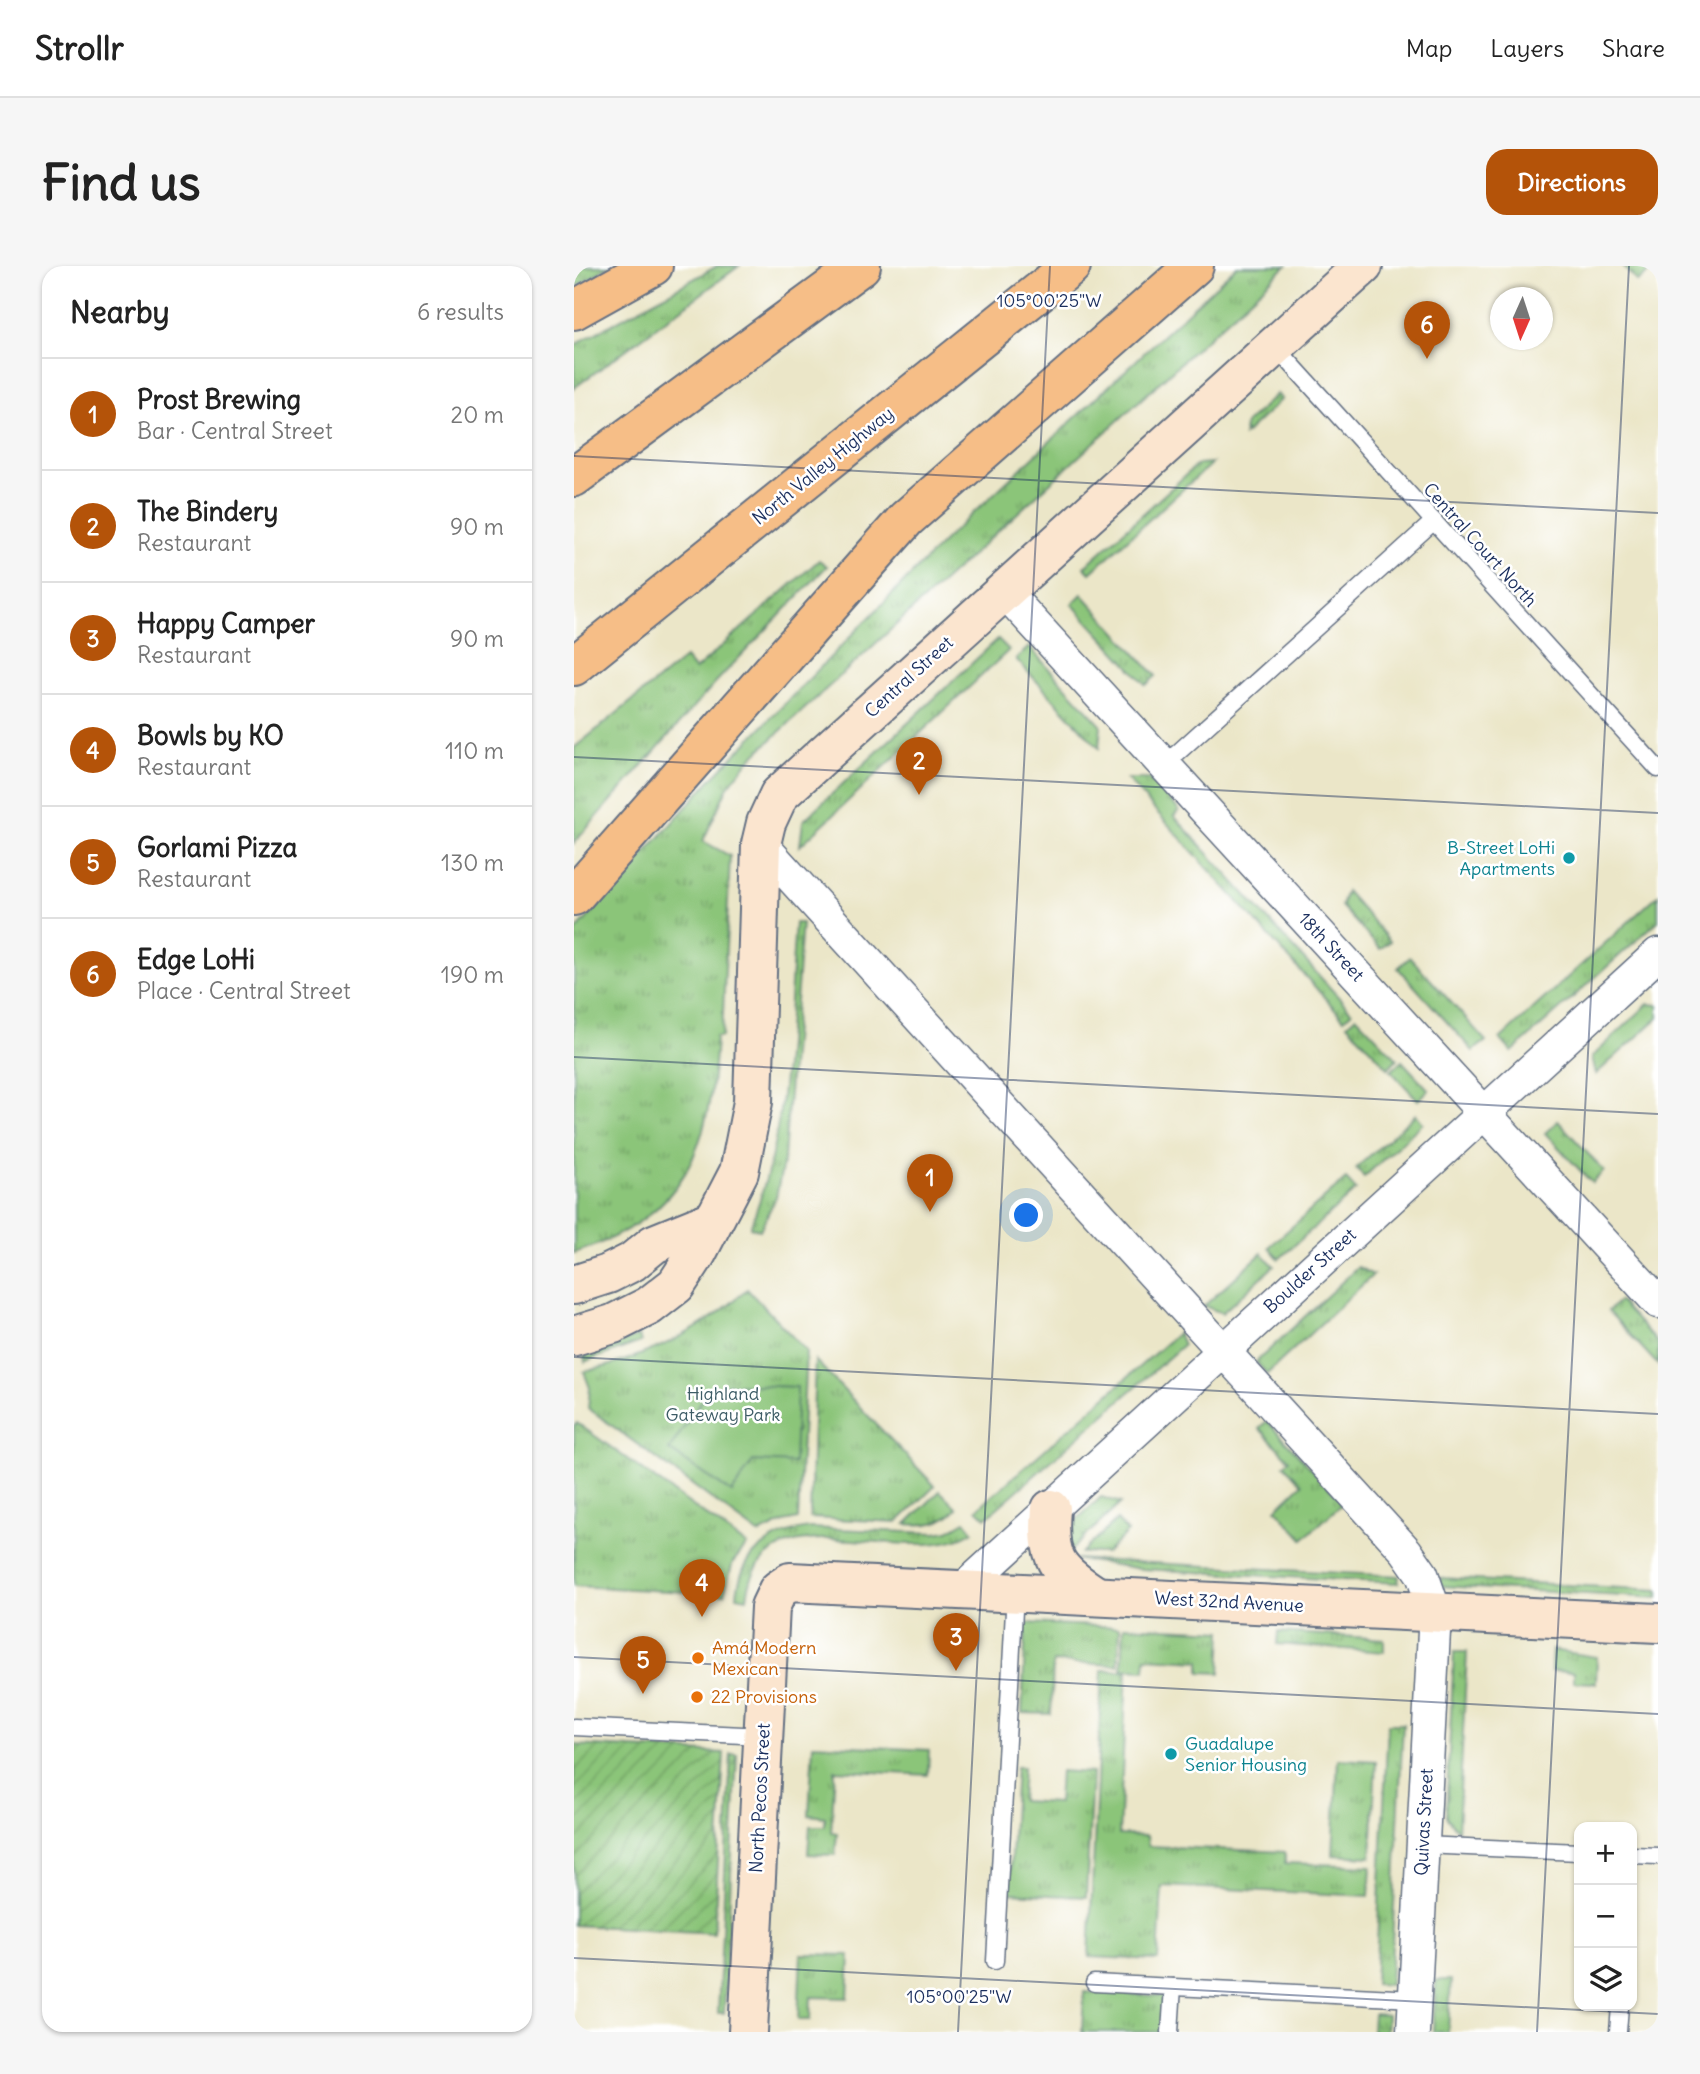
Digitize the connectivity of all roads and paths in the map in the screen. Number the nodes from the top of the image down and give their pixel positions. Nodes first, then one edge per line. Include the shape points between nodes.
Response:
1 (653, 266) edge
2 (861, 266) edge
3 (1071, 266) edge
4 (1194, 266) edge
5 (1363, 266) edge
6 (574, 310) edge
7 (1275, 346) junction
8 (574, 477) edge
9 (1434, 521) junction
10 (1004, 591) junction
11 (574, 666) edge
12 (1164, 765) junction
13 (1658, 769) edge
14 (761, 844) junction
15 (574, 896) edge
16 (1658, 954) edge
17 (1484, 1113) junction
18 (713, 1220) junction
19 (574, 1285) edge
20 (1658, 1302) edge
21 (574, 1336) edge
22 (1223, 1351) junction
23 (1051, 1509) junction
24 (800, 1580) joint
25 (963, 1589) junction
26 (1015, 1592) junction
27 (1096, 1595) junction
28 (1435, 1612) junction
29 (1658, 1623) edge
30 (574, 1727) edge
31 (764, 1736) junction
32 (1423, 1845) junction
33 (1574, 1852) edge
34 (1637, 1855) edge
35 (1658, 1856) edge
36 (995, 1961) dead end
37 (1094, 1983) dead end
38 (1173, 1987) junction
39 (1415, 1999) junction
40 (1620, 2011) edge
41 (748, 2032) edge
42 (1170, 2032) edge
43 (1413, 2032) edge
44 (1618, 2032) edge

1 - 6 highway
2 - 8 highway
3 - 11 highway, North Valley Highway
4 - 15 highway via 906,519
5 - 7 main road, Central Street
7 - 9 lane, Central Court North
7 - 10 main road, Central Street
9 - 12 lane
9 - 13 lane, Central Court North
10 - 12 street, 18th Street
10 - 14 main road, Central Street via 779,795
12 - 17 street, 18th Street
14 - 18 main road, Central Street via 750,1125 738,1172
14 - 22 street
16 - 17 street, Boulder Street
17 - 20 street, 18th Street
17 - 22 street, Boulder Street
18 - 19 main road via 654,1244 608,1274
18 - 21 main road, Central Street via 676,1285 613,1324
22 - 23 street, Boulder Street
22 - 28 street via 1406,1551 1422,1574
23 - 25 street, Boulder Street
23 - 27 main road via 1048,1537 1052,1556 1062,1573
24 - 25 main road, West 32nd Avenue
24 - 31 main road, North Pecos Street via 781,1587 771,1604
25 - 26 main road, West 32nd Avenue
26 - 27 main road, West 32nd Avenue
26 - 36 lane
27 - 28 main road, West 32nd Avenue
28 - 29 main road, West 32nd Avenue
28 - 32 street, Quivas Street
30 - 31 lane
31 - 41 main road, North Pecos Street
32 - 33 lane
32 - 39 street, Quivas Street
34 - 35 lane
37 - 38 lane
38 - 39 lane
38 - 42 lane
39 - 43 street, Quivas Street
40 - 44 lane

